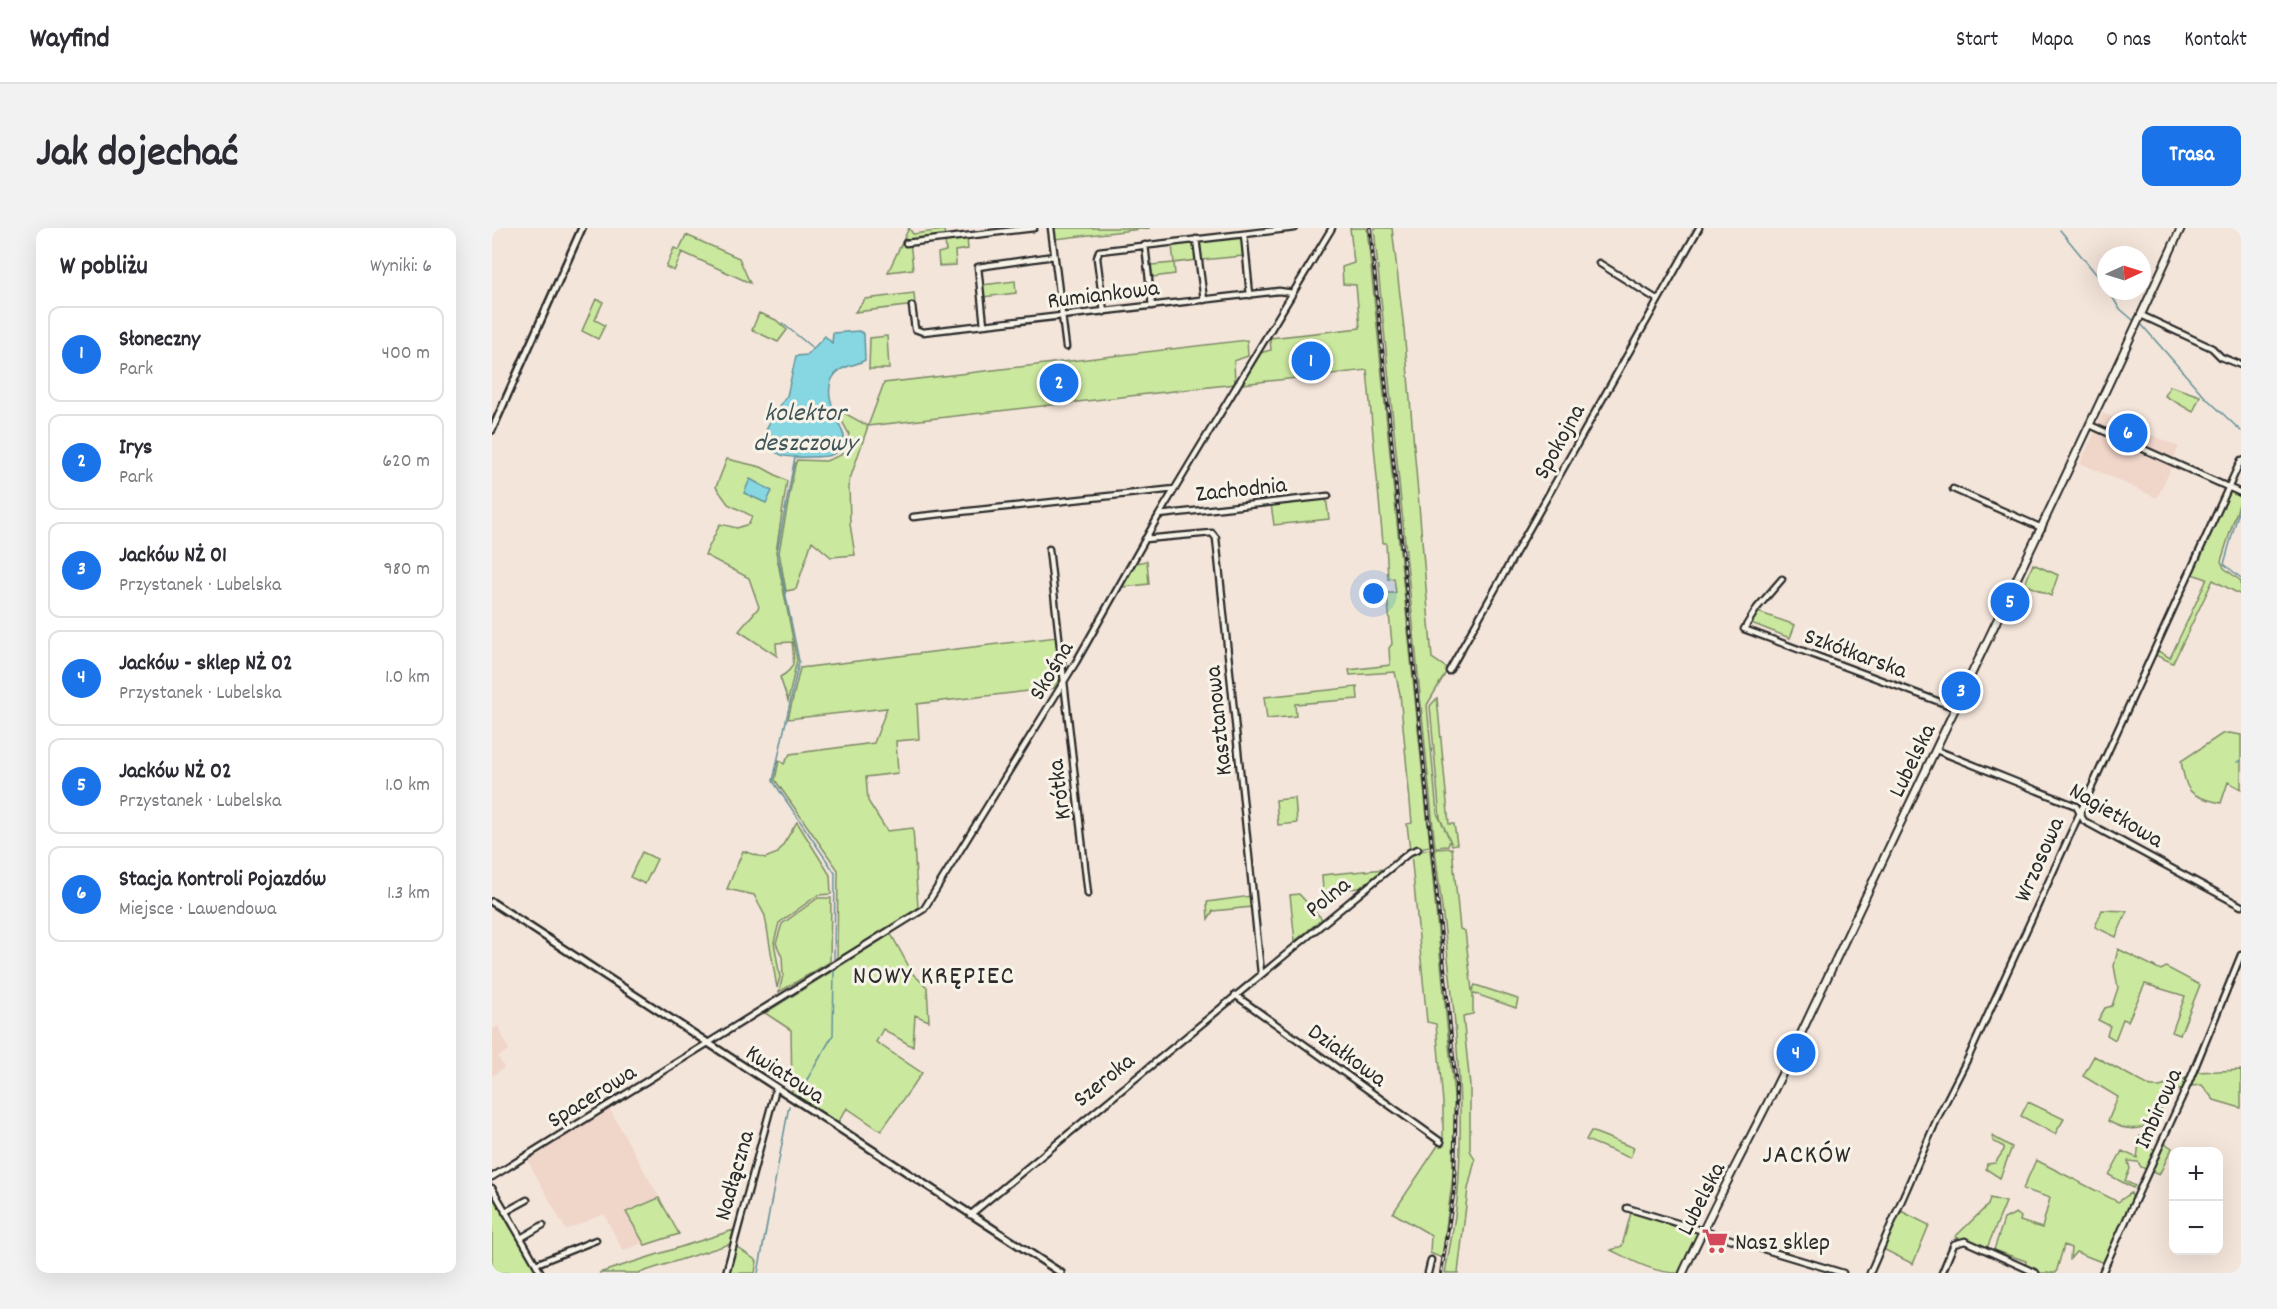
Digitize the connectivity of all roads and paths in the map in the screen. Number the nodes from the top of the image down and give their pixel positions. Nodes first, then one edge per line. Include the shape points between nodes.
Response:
1 (1034, 228) edge
2 (1051, 228) edge
3 (1295, 228) edge
4 (1332, 228) edge
5 (1699, 228) edge
6 (2181, 228) edge
7 (582, 229) edge
8 (1244, 234) junction
9 (1196, 239) junction
10 (906, 243) dead end
11 (1145, 245) junction
12 (1054, 256) junction
13 (1599, 263) dead end
14 (1293, 293) junction
15 (1250, 295) junction
16 (1204, 300) junction
17 (1658, 300) junction
18 (912, 306) dead end
19 (1152, 306) junction
20 (1104, 312) junction
21 (2141, 315) junction
22 (1062, 316) junction
23 (984, 325) junction
24 (1066, 346) dead end
25 (2241, 366) edge
26 (2090, 424) junction
27 (492, 430) edge
28 (2241, 460) edge
29 (2229, 487) junction
30 (1175, 489) junction
31 (1953, 489) dead end
32 (2241, 493) edge
33 (1328, 496) dead end
34 (1159, 515) junction
35 (913, 517) dead end
36 (2042, 528) junction
37 (1145, 539) junction
38 (1049, 549) dead end
39 (1782, 579) dead end
40 (1449, 671) dead end
41 (1064, 682) junction
42 (1956, 708) junction
43 (1936, 750) junction
44 (2079, 811) junction
45 (1418, 849) dead end
46 (1088, 894) dead end
47 (492, 902) edge
48 (2241, 906) edge
49 (2241, 955) edge
50 (1261, 974) junction
51 (1235, 995) junction
52 (709, 1044) junction
53 (776, 1088) junction
54 (1441, 1142) dead end
55 (492, 1177) edge
56 (492, 1188) edge
57 (527, 1200) dead end
58 (1627, 1208) dead end
59 (506, 1212) junction
60 (970, 1215) junction
61 (543, 1225) dead end
62 (1703, 1231) junction
63 (521, 1238) junction
64 (596, 1240) dead end
65 (1431, 1260) dead end
66 (536, 1264) junction
67 (541, 1273) edge
68 (726, 1273) edge
69 (1061, 1273) edge
70 (1428, 1273) edge
71 (1683, 1273) edge
72 (1843, 1273) edge
73 (1870, 1273) edge
74 (1942, 1273) edge
75 (2036, 1273) edge
76 (2102, 1273) edge

1 - 10 street
2 - 12 street
3 - 8 street
4 - 14 street, Skośna
5 - 17 street, Spokojna
6 - 21 main road, Lubelska
7 - 27 street
8 - 9 street
8 - 15 street
9 - 11 street
9 - 16 street
11 - 19 street
11 - 20 street via 1098,253
12 - 22 street
12 - 23 street via 979,266
13 - 17 street
14 - 15 street, Rumiankowa
14 - 30 street, Skośna
15 - 16 street, Rumiankowa
16 - 19 street, Rumiankowa
17 - 40 street, Spokojna
18 - 23 street, Rumiankowa via 917,332
19 - 20 street, Rumiankowa
20 - 22 street, Rumiankowa
21 - 25 street
21 - 26 main road, Lubelska
22 - 23 street, Rumiankowa
22 - 24 street
26 - 29 street
26 - 36 main road, Lubelska
28 - 29 street, Wrzosowa
29 - 32 street
29 - 44 street, Wrzosowa
30 - 34 street, Skośna
30 - 35 street
31 - 36 street
33 - 34 street, Zachodnia
34 - 37 street, Skośna
36 - 42 main road, Lubelska
37 - 41 street, Skośna
37 - 50 street, Kasztanowa via 1212,533 1216,538
38 - 41 street
39 - 42 street, Szkółkarska via 1744,629
41 - 46 street, Krótka
41 - 52 street, Skośna via 924,909
42 - 43 main road, Lubelska
43 - 44 street, Nagietkowa via 2076,806
43 - 62 main road, Lubelska
44 - 48 street, Nagietkowa via 2084,821
44 - 73 street, Wrzosowa
45 - 50 street, Polna
47 - 52 street, Kwiatowa
49 - 76 street, Imbirowa via 2189,1082
50 - 51 street, Szeroka
51 - 54 street, Działkowa
51 - 60 street, Szeroka
52 - 53 street, Kwiatowa
52 - 55 street, Spacerowa
53 - 60 street, Kwiatowa
53 - 68 street, Nadłączna
56 - 59 street
57 - 59 street
58 - 62 street
59 - 63 street
60 - 69 street, Kwiatowa
61 - 63 street
62 - 71 main road, Lubelska
62 - 72 street
63 - 66 street
64 - 66 street
65 - 70 street
66 - 67 street
74 - 75 street via 1954,1244 1965,1241

